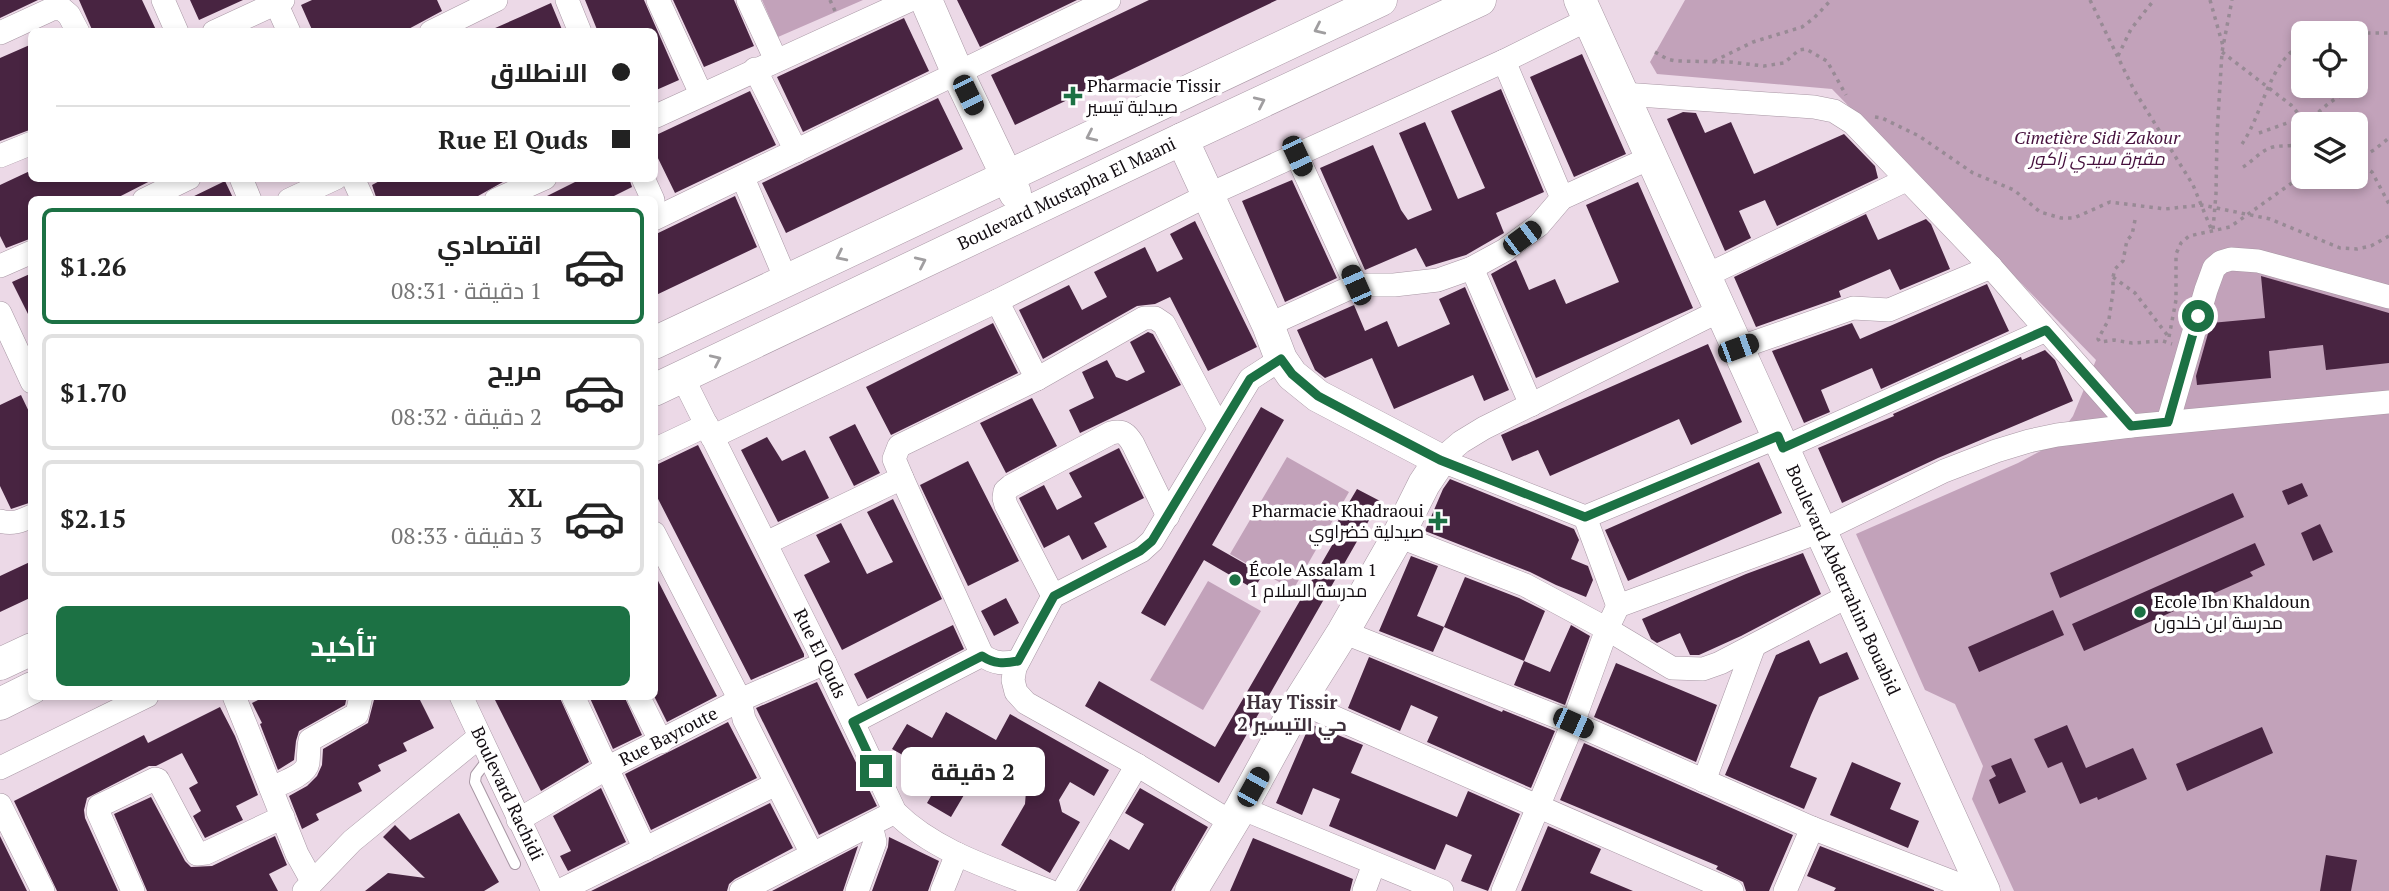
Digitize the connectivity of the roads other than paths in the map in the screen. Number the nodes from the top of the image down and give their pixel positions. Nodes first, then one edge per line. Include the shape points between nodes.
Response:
1 (163, 0) edge
2 (496, 0) edge
3 (567, 0) edge
4 (658, 0) edge
5 (748, 0) edge
6 (910, 0) edge
7 (926, 0) edge
8 (1109, 0) edge
9 (1381, 0) edge
10 (1480, 0) edge
11 (280, 2) edge
12 (1585, 9) edge
13 (463, 16) edge
14 (76, 28) edge
15 (175, 28) edge
16 (223, 28) edge
17 (288, 28) edge
18 (439, 28) edge
19 (578, 28) edge
20 (0, 33) edge
21 (1504, 61) junction
22 (765, 65) junction
23 (958, 74) junction
24 (701, 94) junction
25 (1623, 94) junction
26 (658, 115) edge
27 (1181, 139) junction
28 (28, 145) edge
29 (796, 151) junction
30 (0, 156) edge
31 (1297, 156) junction
32 (1652, 157) junction
33 (1007, 176) junction
34 (743, 178) junction
35 (1906, 180) junction
36 (181, 182) edge
37 (327, 182) edge
38 (542, 184) edge
39 (1208, 195) junction
40 (152, 196) edge
41 (298, 196) edge
42 (508, 196) edge
43 (1562, 198) junction
44 (658, 209) edge
45 (1025, 213) junction
46 (28, 254) edge
47 (0, 266) edge
48 (1991, 267) junction
49 (1472, 268) junction
50 (1705, 275) junction
51 (787, 282) junction
52 (1356, 285) junction
53 (2389, 297) edge
54 (997, 300) junction
55 (1721, 310) junction
56 (0, 313) edge
57 (1268, 325) junction
58 (2046, 330) junction
59 (658, 341) edge
60 (16, 348) edge
61 (1738, 348) junction
62 (1281, 359) junction
63 (28, 374) edge
64 (1037, 379) junction
65 (668, 383) edge
66 (2389, 402) edge
67 (1531, 405) junction
68 (2168, 422) junction
69 (2131, 426) junction
70 (1219, 428) junction
71 (710, 431) junction
72 (1781, 442) junction
73 (658, 449) edge
74 (1440, 460) junction
75 (902, 478) junction
76 (1168, 516) junction
77 (1585, 517) junction
78 (28, 518) edge
79 (0, 521) edge
80 (1821, 531) junction
81 (1398, 536) junction
82 (658, 541) edge
83 (766, 543) junction
84 (1850, 595) junction
85 (1054, 596) junction
86 (1618, 606) junction
87 (1607, 629) junction
88 (1343, 632) junction
89 (1754, 646) junction
90 (28, 651) edge
91 (982, 656) junction
92 (1018, 661) junction
93 (825, 663) junction
94 (0, 664) edge
95 (28, 690) edge
96 (139, 700) edge
97 (236, 700) edge
98 (360, 700) edge
99 (463, 700) edge
100 (575, 700) edge
101 (640, 700) edge
102 (740, 701) junction
103 (1299, 702) junction
104 (0, 704) edge
105 (853, 722) junction
106 (1573, 723) junction
107 (479, 737) junction
108 (661, 742) junction
109 (489, 758) junction
110 (1137, 765) junction
111 (0, 768) edge
112 (607, 768) junction
113 (1704, 780) junction
114 (776, 784) junction
115 (271, 788) junction
116 (0, 805) edge
117 (1538, 806) junction
118 (895, 812) junction
119 (1236, 815) junction
120 (283, 817) junction
121 (518, 820) junction
122 (871, 825) junction
123 (1812, 828) junction
124 (645, 849) junction
125 (813, 854) junction
126 (957, 854) junction
127 (515, 864) dead end
128 (1374, 864) junction
129 (308, 886) edge
130 (43, 891) edge
131 (133, 891) edge
132 (553, 891) edge
133 (559, 891) edge
134 (741, 891) edge
135 (857, 891) edge
136 (942, 891) edge
137 (1049, 891) edge
138 (1063, 891) edge
139 (1191, 891) edge
140 (1364, 891) edge
141 (1442, 891) edge
142 (1503, 891) edge
143 (1732, 891) edge
144 (1785, 891) edge
145 (1976, 891) edge
146 (1984, 891) edge

1 - 15 street
2 - 13 street
3 - 19 street
4 - 24 street
5 - 22 street
6 - 22 street
7 - 23 street
8 - 23 street
9 -> 33 street
27 -> 10 street, Boulevard Mustapha El Maani
11 - 16 street
11 - 17 street
12 - 21 street
12 - 25 street, Boulevard Abderrahim Bouabid
13 - 18 street
14 - 20 street via 61,8
21 - 31 street
21 - 43 street
22 - 24 street
22 - 29 street
23 - 29 street
23 - 33 street
24 - 26 street
25 - 32 street, Boulevard Abderrahim Bouabid
25 - 35 street via 1834,111 1853,123
27 - 39 street
27 - 45 street, Boulevard Mustapha El Maani
28 - 30 street
29 - 34 street
31 - 39 street
31 - 52 street
32 - 43 street
32 - 50 street, Boulevard Abderrahim Bouabid
33 - 45 street
33 -> 51 street
34 - 44 street
34 - 51 street
35 - 48 street
35 - 50 street
36 - 40 street
37 - 41 street
38 - 42 street
39 - 54 street
39 - 57 street
43 - 49 street via 1539,225
65 -> 45 street, Boulevard Mustapha El Maani
46 - 47 street
48 - 58 street
48 - 61 street via 1900,307 1880,311 1853,308
49 - 52 street via 1438,280
49 - 67 street
50 - 55 street, Boulevard Abderrahim Bouabid
51 - 59 street
52 - 57 street
53 - 68 street via 2258,261 2221,262 2206,290
54 - 64 street
54 - 71 street
55 - 61 street, Boulevard Abderrahim Bouabid
55 - 67 street
56 - 60 street
57 - 62 street
58 - 69 street
58 - 72 street
60 - 63 street
61 - 72 street, Boulevard Abderrahim Bouabid
62 - 70 street via 1250,379
62 - 74 street via 1318,396
64 - 70 street via 1144,318 1155,318 1164,324
64 - 75 street via 899,446 894,459
65 - 71 street, Rue El Quds
66 - 68 street
67 - 74 street via 1472,435
68 - 69 street
69 - 80 street via 2057,435 1996,451
70 - 76 street
71 - 73 street
71 - 83 street, Rue El Quds
72 - 77 street
72 - 80 street, Boulevard Abderrahim Bouabid
74 - 77 street
74 - 81 street
75 - 83 street
75 - 91 street
76 - 85 street via 1140,551
76 - 85 street via 1128,435 1119,431 1011,486 1005,491 1006,505
77 - 86 street
78 - 79 street
80 - 84 street, Boulevard Abderrahim Bouabid
80 - 86 street
81 - 87 street via 1525,585
81 - 88 street
82 - 102 street
83 - 93 street, Rue El Quds
84 - 89 street
84 - 146 street, Boulevard Abderrahim Bouabid
85 - 92 street
86 - 87 street
87 - 89 street via 1672,668 1686,670 1703,669
87 - 106 street
88 - 103 street
88 - 106 street
89 - 113 street
90 - 94 street
91 - 92 street via 991,662
91 - 105 street
92 - 110 street via 1013,680 1026,704
93 - 102 street, Rue Bayroute
93 - 105 street, Rue El Quds
95 - 104 street
96 - 111 street
97 - 115 street
98 - 115 street via 357,714 310,740 304,771
99 - 107 street, Boulevard Rachidi
100 - 112 street
101 - 108 street
102 - 108 street, Rue Bayroute
102 - 114 street
103 - 117 street
103 - 119 street
105 - 118 street, Rue El Quds
106 - 113 street
106 - 117 street
107 - 109 street, Boulevard Rachidi
107 - 129 street via 352,841
108 - 112 street, Rue Bayroute
109 - 121 street, Boulevard Rachidi
109 - 127 lane via 475,775 475,782
110 - 119 street
110 - 138 street
112 - 121 street, Rue Bayroute
112 - 124 street
113 - 123 street
114 - 124 street
114 - 125 street
115 - 120 street
116 - 130 street
117 - 142 street
117 - 143 street
118 - 122 street
118 - 126 street, Rue El Quds
119 - 128 street
119 - 139 street
120 - 129 street
120 - 131 street via 197,854 158,779 99,806
121 - 132 street, Boulevard Rachidi
122 - 125 street
122 - 135 street via 875,842
123 - 144 street
123 - 145 street
124 - 133 street
125 - 134 street
126 - 136 street
126 - 137 street, Rue El Quds
128 - 140 street
128 - 141 street

